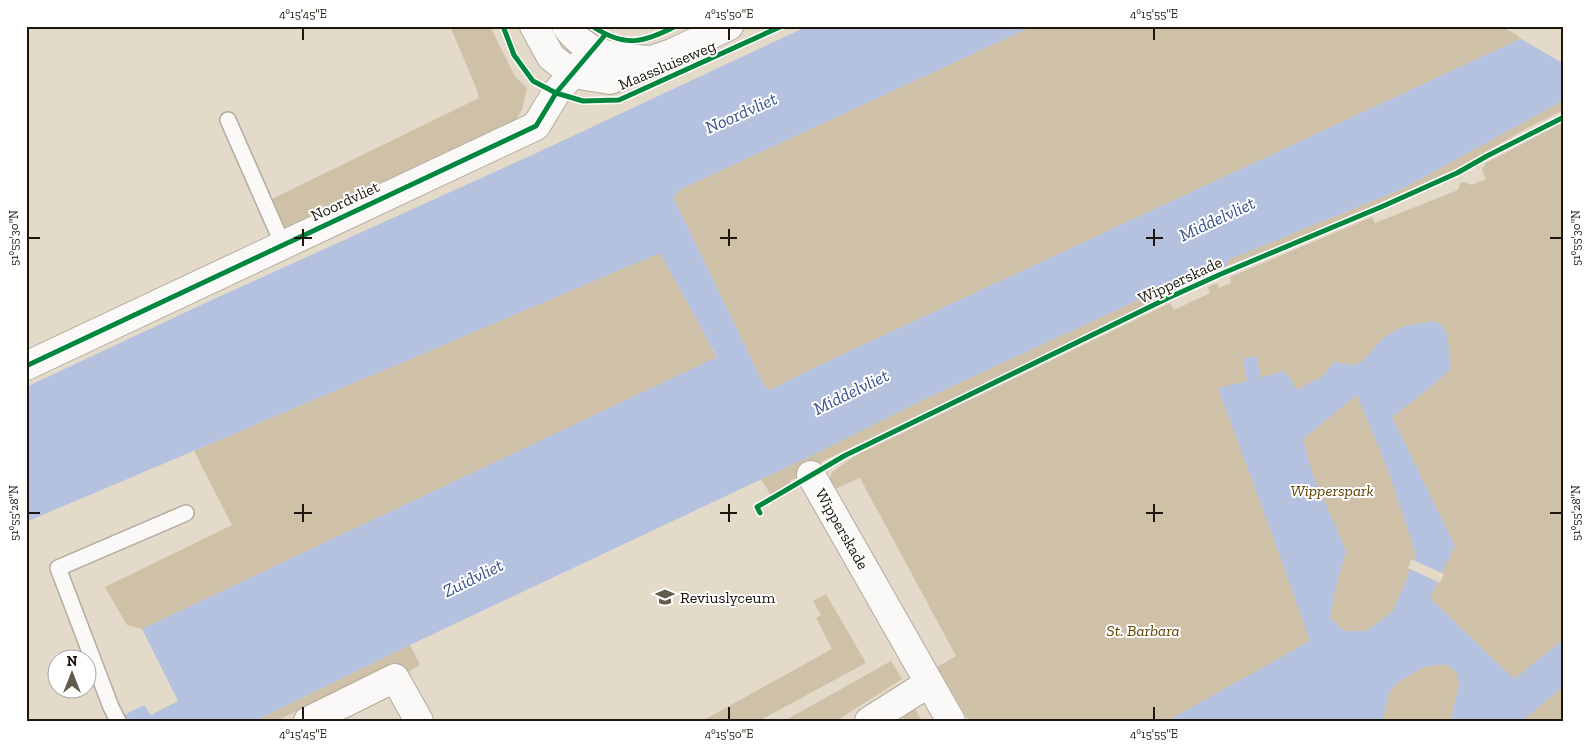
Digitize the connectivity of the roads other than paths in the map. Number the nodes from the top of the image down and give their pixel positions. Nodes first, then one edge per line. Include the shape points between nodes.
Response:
1 (534, 26) edge
2 (566, 26) edge
3 (729, 26) edge
4 (592, 51) junction
5 (651, 60) junction
6 (573, 74) junction
7 (228, 120) dead end
8 (283, 244) junction
9 (26, 366) edge
10 (811, 475) dead end
11 (186, 513) dead end
12 (929, 683) junction
13 (118, 721) edge
14 (308, 721) edge
15 (419, 721) edge
16 (869, 721) edge
17 (951, 721) edge

1 - 6 street via 551,57
2 - 4 street
3 - 5 street, Maassluiseweg
4 - 5 street, Maassluiseweg via 612,57
4 - 6 street, Noordvliet
5 - 6 street, Maassluiseweg via 610,80
6 - 8 street, Noordvliet via 556,93 536,126
7 - 8 lane
8 - 9 street, Noordvliet
10 - 12 street, Wipperskade
11 - 13 lane via 58,568
12 - 16 street
12 - 17 street, Wipperskade
14 - 15 street via 395,678

